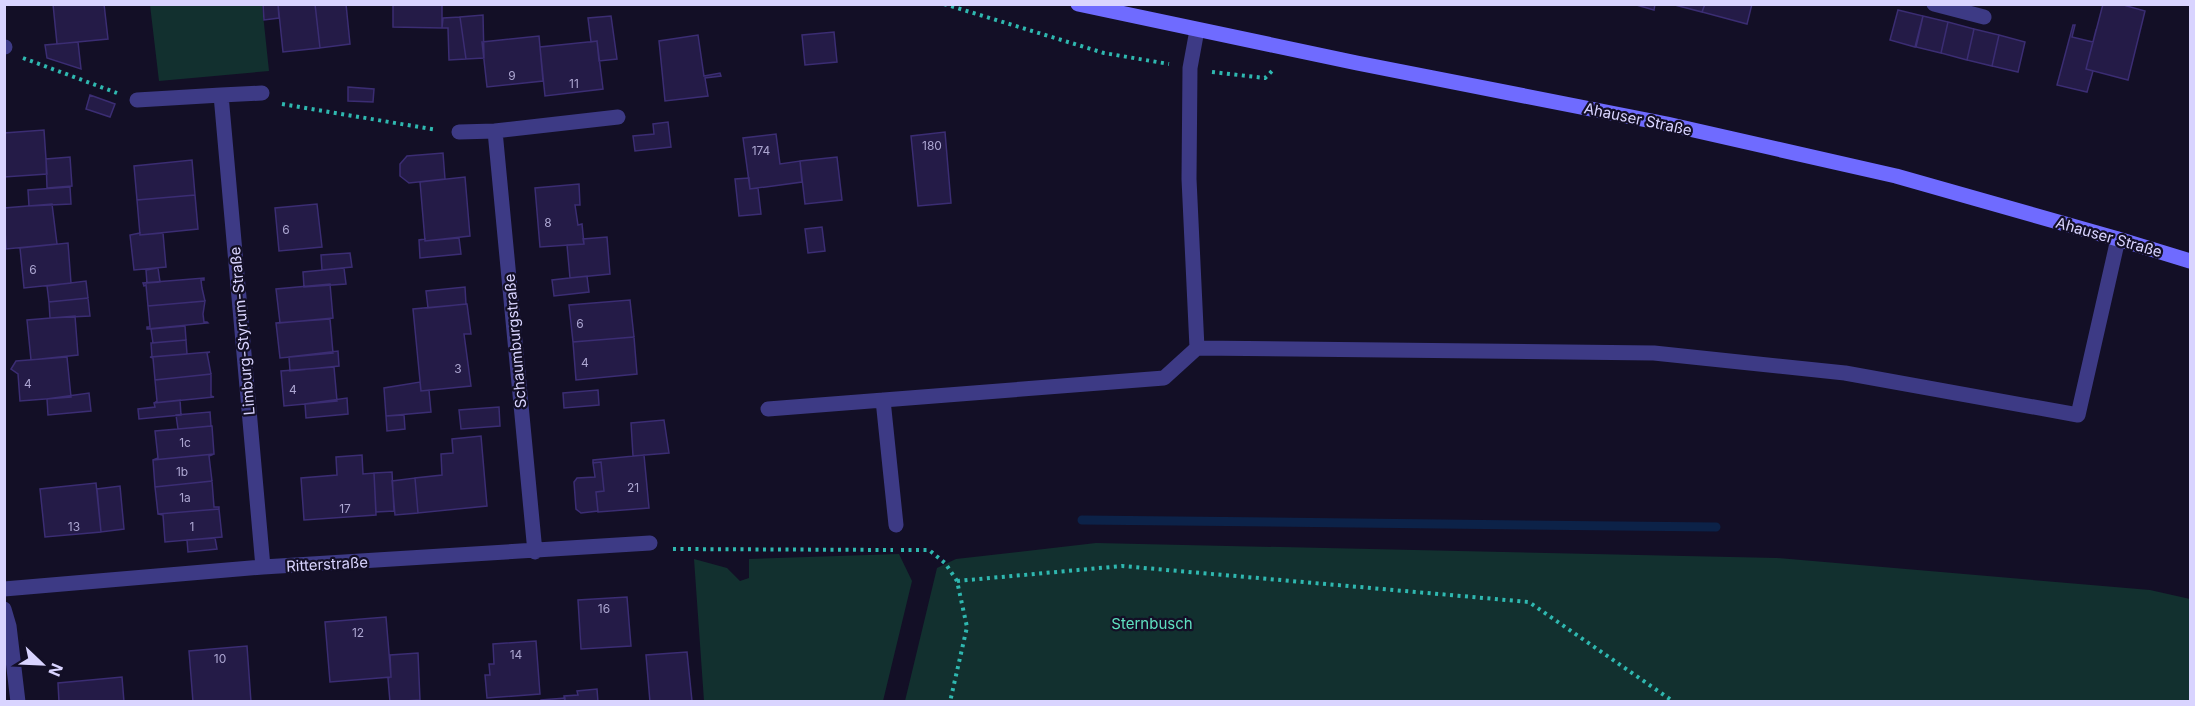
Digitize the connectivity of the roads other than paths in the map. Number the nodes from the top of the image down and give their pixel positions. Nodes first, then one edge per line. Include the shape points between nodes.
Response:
1 (1078, 4) edge
2 (1934, 4) edge
3 (1984, 17) dead end
4 (1197, 30) junction
5 (262, 93) road end
6 (221, 95) junction
7 (137, 100) road end
8 (618, 117) dead end
9 (495, 131) junction
10 (459, 132) road end
11 (2118, 239) junction
12 (2190, 261) edge
13 (1197, 348) junction
14 (883, 400) junction
15 (768, 409) dead end
16 (896, 525) dead end
17 (650, 543) road end
18 (535, 552) junction
19 (263, 567) junction
20 (4, 589) edge
21 (4, 609) edge
22 (18, 702) edge

1 - 4 main road, Ahauser Straße
2 - 3 street
4 - 11 main road, Ahauser Straße via 1667,124 1862,168
4 - 13 street via 1190,68 1189,179
5 - 6 street
6 - 7 street
6 - 19 street, Limburg-Styrum-Straße
8 - 9 street
9 - 10 street
9 - 18 street, Schaumburgstraße
11 - 12 main road, Ahauser Straße
11 - 13 street via 2078,415 1845,373 1653,353
13 - 14 street via 1164,378
14 - 15 street
14 - 16 street
17 - 18 street, Ritterstraße
18 - 19 street, Ritterstraße
19 - 20 street, Ritterstraße
21 - 22 street

